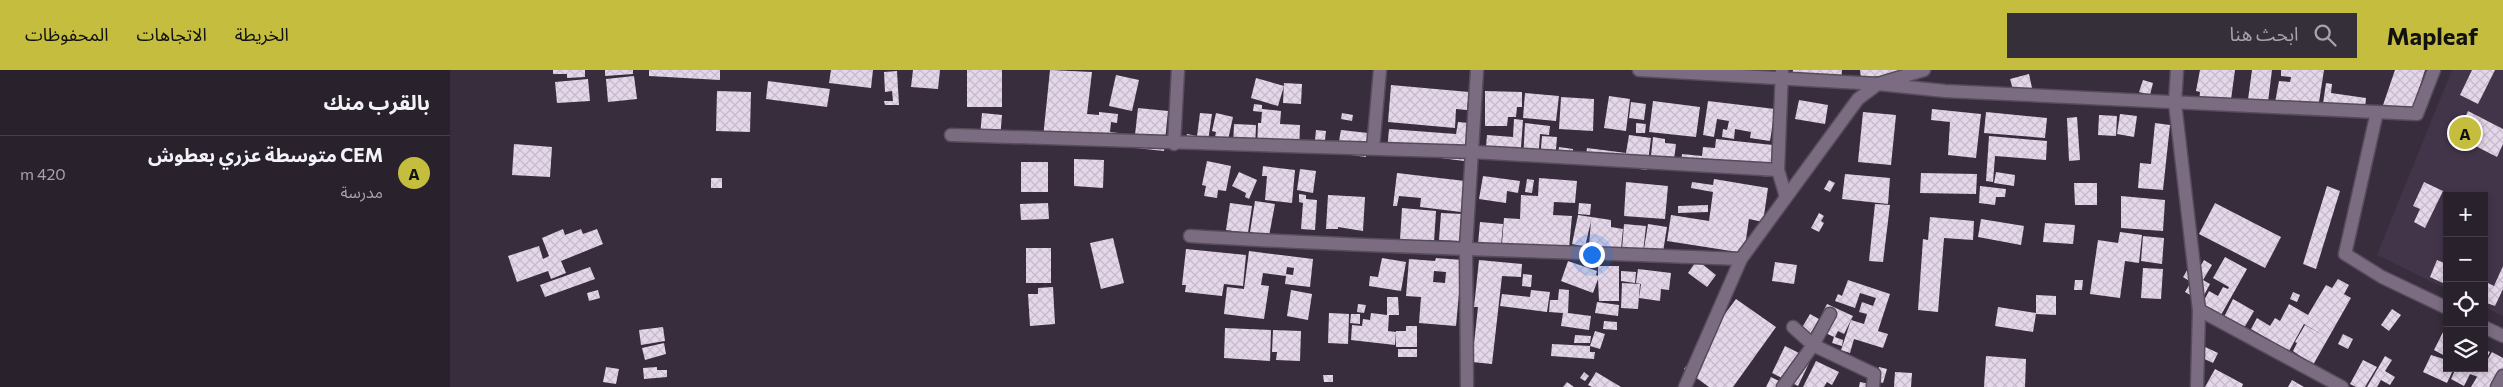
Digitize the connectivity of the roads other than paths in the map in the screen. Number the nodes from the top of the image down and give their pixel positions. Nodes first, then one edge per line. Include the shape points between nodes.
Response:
1 (1178, 70) edge
2 (1380, 70) edge
3 (1476, 70) edge
4 (1639, 70) edge
5 (1924, 70) edge
6 (2177, 70) edge
7 (2434, 70) edge
8 (1782, 74) edge
9 (1878, 84) junction
10 (2176, 103) junction
11 (2377, 112) junction
12 (951, 135) dead end
13 (1174, 144) junction
14 (1373, 148) junction
15 (1473, 152) junction
16 (1778, 170) junction
17 (1786, 197) junction
18 (1190, 236) dead end
19 (1466, 247) junction
20 (1741, 258) junction
21 (2443, 306) edge
22 (2199, 310) junction
23 (1830, 314) dead end
24 (1793, 327) dead end
25 (2488, 329) edge
26 (2503, 336) edge
27 (1813, 345) junction
28 (2503, 376) edge
29 (1687, 386) edge
30 (1467, 387) edge
31 (1783, 387) edge
32 (1873, 387) edge
33 (2197, 387) edge
34 (2342, 387) edge
35 (2497, 387) edge

1 - 13 street
2 - 14 street
3 - 15 street
4 - 8 street
5 - 9 street
6 - 10 street
7 - 11 street via 2418,114
8 - 9 street
8 - 16 street
9 - 10 street via 1945,91
9 - 17 street via 1858,99
10 - 11 street
10 - 22 street
11 - 21 street via 2345,254 2382,277
12 - 13 street
13 - 14 street
14 - 15 street
15 - 16 street
15 - 19 street
16 - 17 street
17 - 20 street
18 - 19 street via 1323,244
19 - 20 street
19 - 30 street
20 - 29 street
22 - 33 street
22 - 34 street
23 - 27 street
24 - 27 street
25 - 26 street
27 - 31 street
27 - 32 street via 1874,374
28 - 35 street

